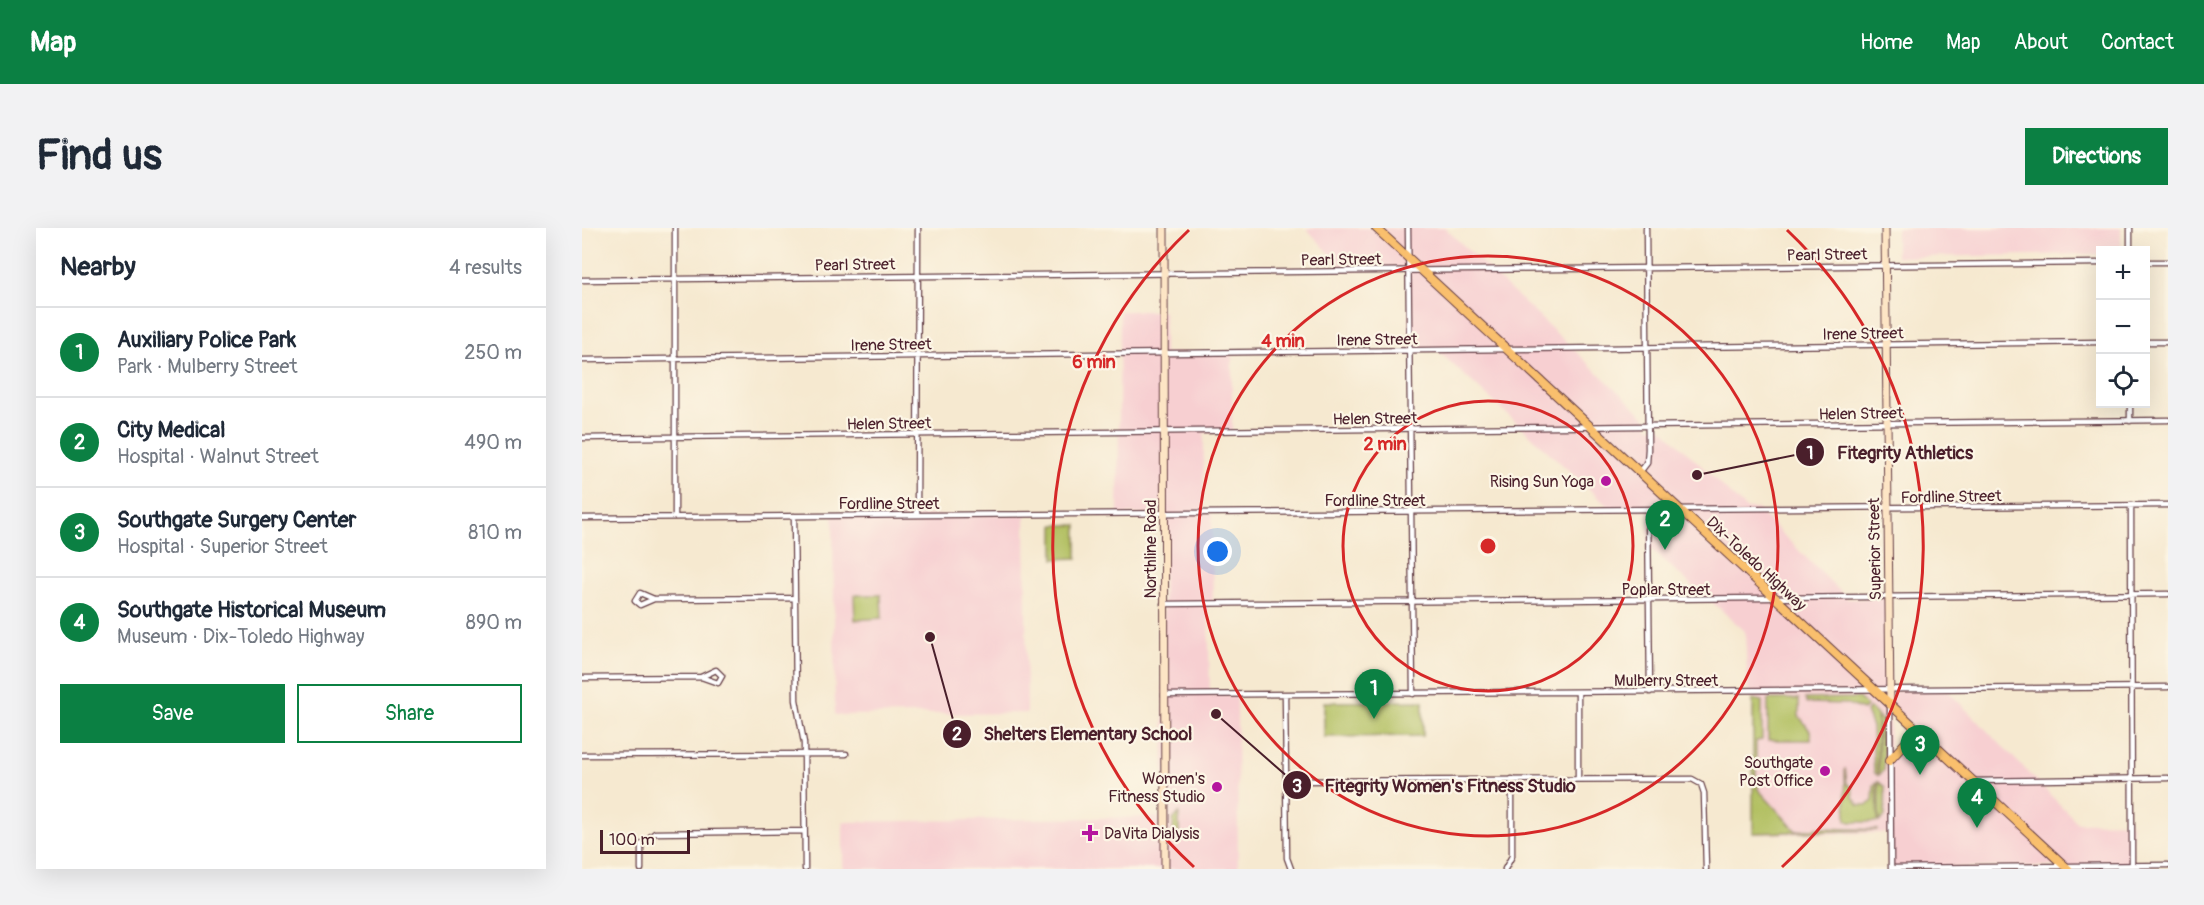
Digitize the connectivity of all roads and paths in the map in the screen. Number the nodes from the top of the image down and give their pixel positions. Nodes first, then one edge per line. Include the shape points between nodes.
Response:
1 (675, 228) edge
2 (918, 228) edge
3 (1164, 228) edge
4 (1376, 228) edge
5 (1408, 228) edge
6 (1646, 228) edge
7 (1885, 228) edge
8 (2130, 228) edge
9 (2130, 246) edge
10 (1409, 259) junction
11 (2096, 262) edge
12 (2150, 262) edge
13 (2168, 262) edge
14 (1885, 266) junction
15 (1646, 268) junction
16 (1409, 270) junction
17 (1420, 270) junction
18 (1164, 273) junction
19 (918, 275) junction
20 (675, 279) junction
21 (582, 280) edge
22 (2096, 342) edge
23 (2150, 342) edge
24 (2168, 342) edge
25 (1886, 345) junction
26 (1646, 348) junction
27 (1506, 350) junction
28 (1409, 351) junction
29 (1164, 353) junction
30 (917, 355) junction
31 (675, 358) junction
32 (582, 360) edge
33 (2130, 408) edge
34 (2168, 420) edge
35 (2130, 421) junction
36 (1886, 425) junction
37 (1648, 427) junction
38 (1592, 428) junction
39 (1410, 429) junction
40 (1164, 432) junction
41 (918, 435) junction
42 (675, 437) junction
43 (582, 438) edge
44 (1640, 473) junction
45 (2131, 505) junction
46 (2168, 505) edge
47 (1887, 508) junction
48 (1648, 510) junction
49 (1680, 510) junction
50 (1410, 512) junction
51 (1163, 513) junction
52 (917, 515) junction
53 (794, 516) junction
54 (675, 517) junction
55 (582, 518) edge
56 (2168, 594) edge
57 (2132, 595) junction
58 (795, 598) junction
59 (1888, 598) junction
60 (654, 599) dead end
61 (1649, 600) junction
62 (1777, 600) junction
63 (1411, 602) junction
64 (1164, 604) junction
65 (701, 677) dead end
66 (582, 678) edge
67 (2131, 687) junction
68 (2168, 687) edge
69 (1875, 691) junction
70 (1890, 691) junction
71 (1650, 692) junction
72 (1578, 693) junction
73 (1285, 694) junction
74 (1413, 694) junction
75 (1164, 696) junction
76 (1890, 704) junction
77 (1917, 730) junction
78 (804, 754) junction
79 (846, 754) dead end
80 (582, 755) edge
81 (1889, 761) junction
82 (1578, 778) junction
83 (2132, 778) junction
84 (2168, 778) edge
85 (1512, 779) junction
86 (1286, 781) junction
87 (1972, 781) junction
88 (804, 831) junction
89 (2132, 865) junction
90 (2168, 865) edge
91 (1891, 868) edge
92 (2066, 868) edge
93 (641, 869) edge
94 (805, 869) edge
95 (1165, 869) edge
96 (1291, 869) edge
97 (1505, 869) edge
98 (1706, 869) edge

1 - 20 street
2 - 19 street
3 - 18 main road, Northline Road
4 - 10 main road, Dix-Toledo Highway
5 - 10 street
6 - 15 street
7 - 14 main road, Superior Street
8 - 9 street
10 - 16 street
10 - 17 main road, Dix-Toledo Highway
11 - 14 street, Pearl Street
12 - 13 street
14 - 15 street, Pearl Street
14 - 25 main road, Superior Street
15 - 17 street, Pearl Street
15 - 26 street
16 - 17 street, Pearl Street
16 - 18 street, Pearl Street
16 - 28 street
17 - 27 main road, Dix-Toledo Highway
18 - 19 street, Pearl Street
18 - 29 main road, Northline Road
19 - 20 street, Pearl Street
19 - 30 street
20 - 21 street, Pearl Street
20 - 31 street
22 - 25 street, Irene Street
23 - 24 street
25 - 26 street, Irene Street
25 - 36 main road, Superior Street
26 - 27 street, Irene Street
26 - 37 street
27 - 28 street, Irene Street
27 - 38 main road, Dix-Toledo Highway
28 - 29 street, Irene Street
28 - 39 street
29 - 30 street, Irene Street
29 - 40 main road, Northline Road
30 - 31 street, Irene Street
30 - 41 street
31 - 32 street, Irene Street
31 - 42 street
33 - 35 street
34 - 35 street, Helen Street
35 - 36 street, Helen Street
36 - 37 street, Helen Street
36 - 47 main road, Superior Street
37 - 38 street, Helen Street
37 - 44 street via 1647,463
38 - 39 street, Helen Street
38 - 44 main road, Dix-Toledo Highway
39 - 40 street, Helen Street
39 - 50 street
40 - 41 street, Helen Street
40 - 51 main road, Northline Road
41 - 42 street, Helen Street
41 - 52 street
42 - 43 street, Helen Street
42 - 54 street
44 - 49 main road, Dix-Toledo Highway
45 - 46 street, Fordline Street
45 - 47 street, Fordline Street
45 - 57 street
47 - 49 street, Fordline Street
47 - 59 main road, Superior Street
48 - 49 street, Fordline Street
48 - 50 street, Fordline Street
48 - 61 street
49 - 62 main road, Dix-Toledo Highway
50 - 51 street, Fordline Street
50 - 63 street
51 - 52 street, Fordline Street
51 - 64 main road, Northline Road
52 - 53 street, Fordline Street
53 - 54 street, Fordline Street
53 - 58 street
54 - 55 street, Fordline Street
56 - 57 street, Poplar Street
57 - 59 street, Poplar Street
57 - 67 street
58 - 60 street
58 - 78 street via 796,700
59 - 62 street, Poplar Street
59 - 70 main road, Superior Street
61 - 62 street, Poplar Street
61 - 63 street, Poplar Street
61 - 71 street
62 - 69 main road, Dix-Toledo Highway
63 - 64 street, Poplar Street
63 - 74 street
64 - 75 main road, Northline Road
65 - 66 street
67 - 68 street, Mulberry Street
67 - 70 street, Mulberry Street
67 - 83 street
69 - 70 street, Mulberry Street
69 - 71 street, Mulberry Street
69 - 76 main road, Dix-Toledo Highway
70 - 76 main road, Superior Street
71 - 72 street, Mulberry Street
72 - 74 street, Mulberry Street
72 - 82 street
73 - 74 street, Mulberry Street
73 - 75 street, Mulberry Street
73 - 86 street
75 - 95 main road, Northline Road
76 - 77 main road, Dix-Toledo Highway
76 - 81 street, Superior Street
77 - 81 main road
77 - 87 main road, Dix-Toledo Highway
78 - 79 street
78 - 80 street
78 - 88 street
81 - 91 street, Superior Street
82 - 85 street
82 - 98 street via 1695,780 1704,793
83 - 84 street
83 - 87 street
83 - 89 street
85 - 86 street
85 - 97 street via 1512,856
86 - 96 street via 1287,858
87 - 92 main road, Dix-Toledo Highway
88 - 93 street via 658,832 644,840
88 - 94 street
89 - 90 street
89 - 92 street
91 - 92 street

